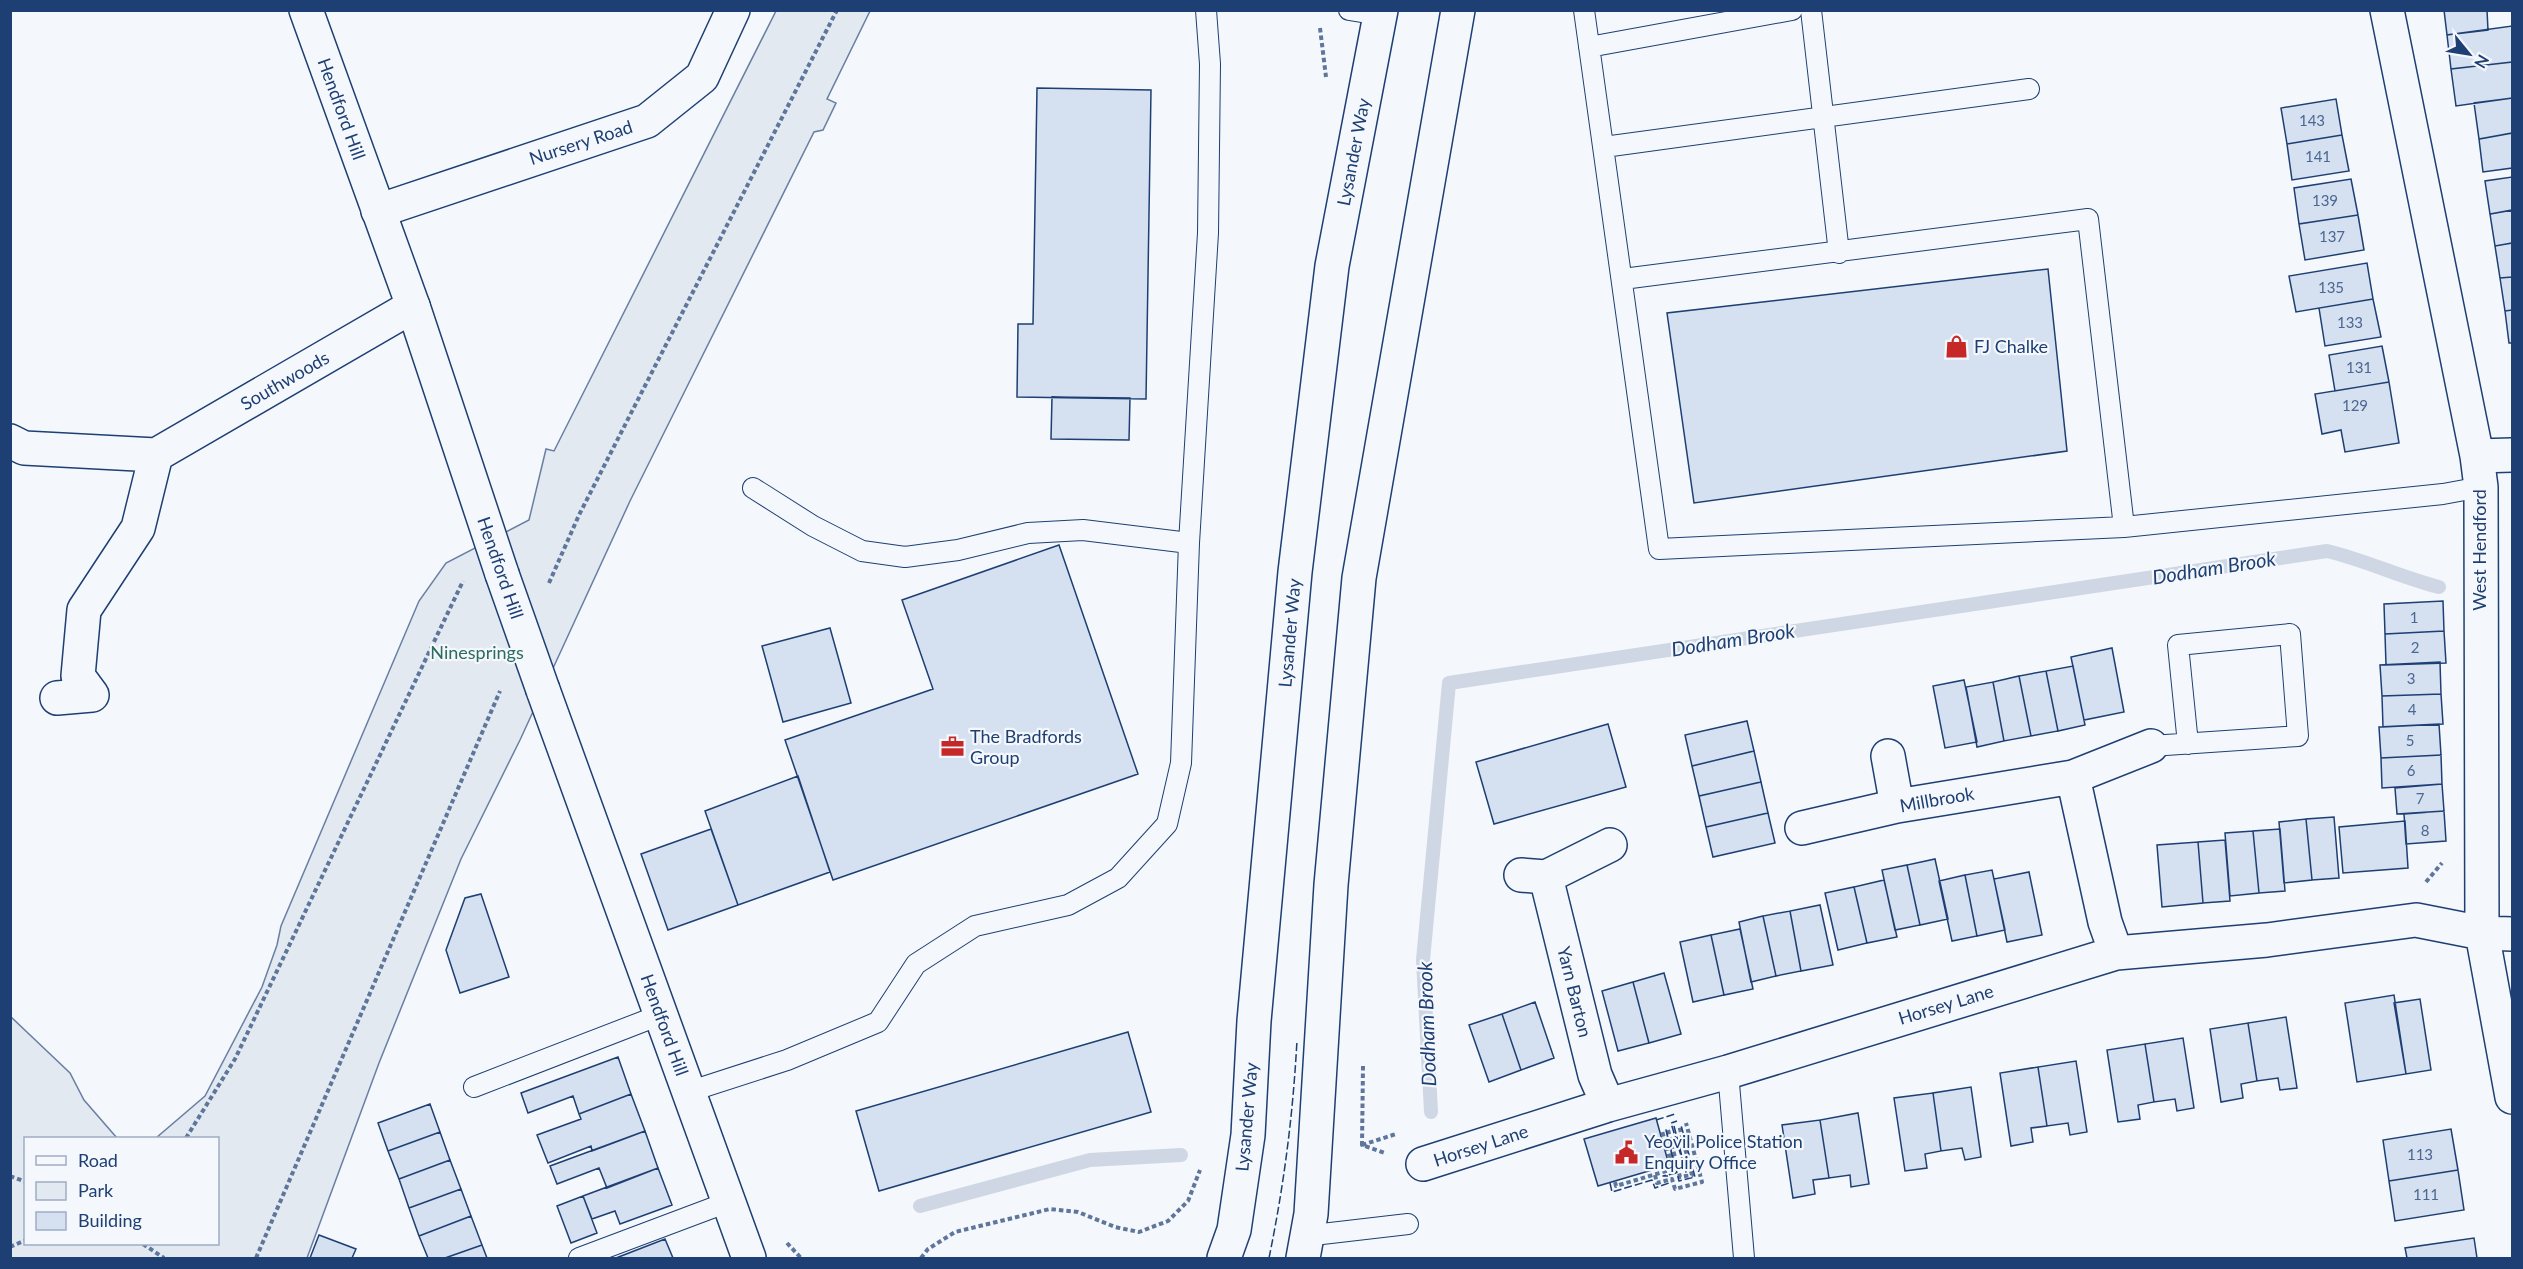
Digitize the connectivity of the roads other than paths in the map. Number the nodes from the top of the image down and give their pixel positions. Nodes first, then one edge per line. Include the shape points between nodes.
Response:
1 (306, 10) edge
2 (733, 10) edge
3 (1206, 10) edge
4 (1458, 10) edge
5 (1584, 10) edge
6 (1792, 10) edge
7 (1811, 10) edge
8 (2387, 10) edge
9 (1370, 12) edge
10 (1589, 47) junction
11 (2029, 89) dead end
12 (1824, 117) junction
13 (1604, 147) junction
14 (378, 210) junction
15 (1839, 252) junction
16 (1623, 279) junction
17 (414, 306) junction
18 (10, 441) edge
19 (156, 455) junction
20 (2512, 455) edge
21 (2479, 471) junction
22 (753, 488) dead end
23 (2124, 527) junction
24 (1190, 543) junction
25 (57, 698) dead end
26 (2188, 744) junction
27 (2151, 746) joint
28 (1888, 756) dead end
29 (2073, 777) junction
30 (1897, 806) junction
31 (1802, 828) dead end
32 (1610, 845) dead end
33 (2497, 934) edge
34 (2116, 953) junction
35 (660, 1015) junction
36 (1728, 1072) junction
37 (474, 1087) dead end
38 (688, 1092) junction
39 (2512, 1096) edge
40 (1608, 1105) junction
41 (1423, 1164) dead end
42 (728, 1202) junction
43 (1408, 1224) dead end
44 (1316, 1241) edge
45 (579, 1258) edge
46 (749, 1258) edge
47 (1224, 1258) edge
48 (1744, 1258) edge

1 - 14 main road, Hendford Hill
2 - 14 main road, Nursery Road via 702,77 647,121
3 - 24 lane via 1210,64 1208,233
4 - 44 main road via 1359,578 1330,885
5 - 10 lane
6 - 10 lane
7 - 12 lane
8 - 21 main road, West Hendford
9 - 47 main road, Lysander Way via 1330,278 1295,572 1254,1021 1248,1135 1233,1230
10 - 13 lane
11 - 12 lane
12 - 13 lane
12 - 15 lane
13 - 16 lane
14 - 17 main road, Hendford Hill
15 - 16 lane
15 - 23 lane via 2088,219
16 - 23 lane via 1659,549
17 - 19 main road, Southwoods
17 - 35 main road, Hendford Hill, bridge via 502,574
18 - 19 main road via 24,448
19 - 25 main road via 138,528 84,610 78,676 92,695
20 - 21 main road
21 - 23 lane via 2443,494
21 - 33 main road, West Hendford
22 - 24 lane via 862,551 905,556 958,550 1028,533 1083,530
24 - 38 lane via 1181,763 1167,824 1118,878 1068,905 975,926 916,964 878,1022 787,1060
26 - 26 lane via 2298,736 2290,634 2178,645
26 - 27 lane
27 - 29 main road, Millbrook
28 - 30 main road
29 - 30 main road, Millbrook
29 - 34 main road via 2105,922
30 - 31 main road, Millbrook
32 - 40 main road, Yarn Barton via 1533,876 1595,1075
33 - 34 main road, Horsey Lane via 2416,920 2267,940
33 - 39 main road, West Hendford
34 - 36 main road, Horsey Lane
35 - 37 lane
35 - 38 main road, Hendford Hill
36 - 40 main road, Horsey Lane
36 - 48 lane
38 - 42 main road, Hendford Hill
40 - 41 main road, Horsey Lane
42 - 45 lane
42 - 46 main road, Hendford Hill
43 - 44 lane

